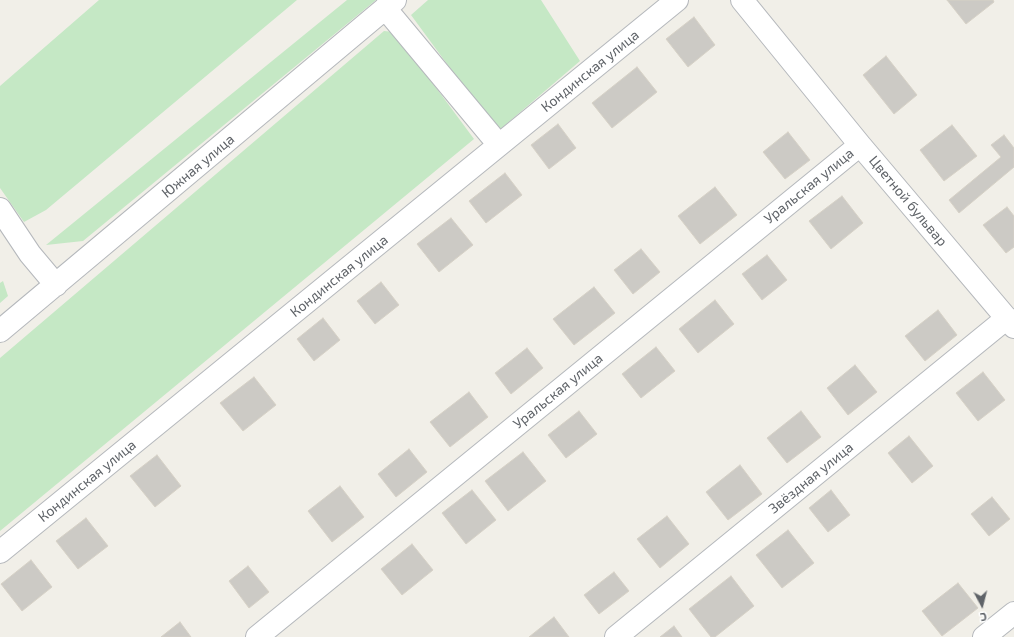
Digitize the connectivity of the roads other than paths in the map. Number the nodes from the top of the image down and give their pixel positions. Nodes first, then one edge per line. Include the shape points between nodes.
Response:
1 (678, 0) edge
2 (742, 0) edge
3 (390, 4) edge
4 (499, 145) junction
5 (860, 145) junction
6 (0, 209) edge
7 (56, 285) junction
8 (1010, 323) edge
9 (0, 331) edge
10 (0, 552) edge
11 (1014, 613) edge
12 (256, 637) edge
13 (616, 637) edge
14 (984, 637) edge

1 - 4 street, Кондинская улица
2 - 5 street, Цветной бульвар
3 - 4 street
3 - 7 street, Южная улица
4 - 10 street, Кондинская улица
5 - 8 street, Цветной бульвар
5 - 12 street, Уральская улица
6 - 7 street via 30,254
7 - 9 street, Южная улица
8 - 13 street, Звёздная улица
11 - 14 street

